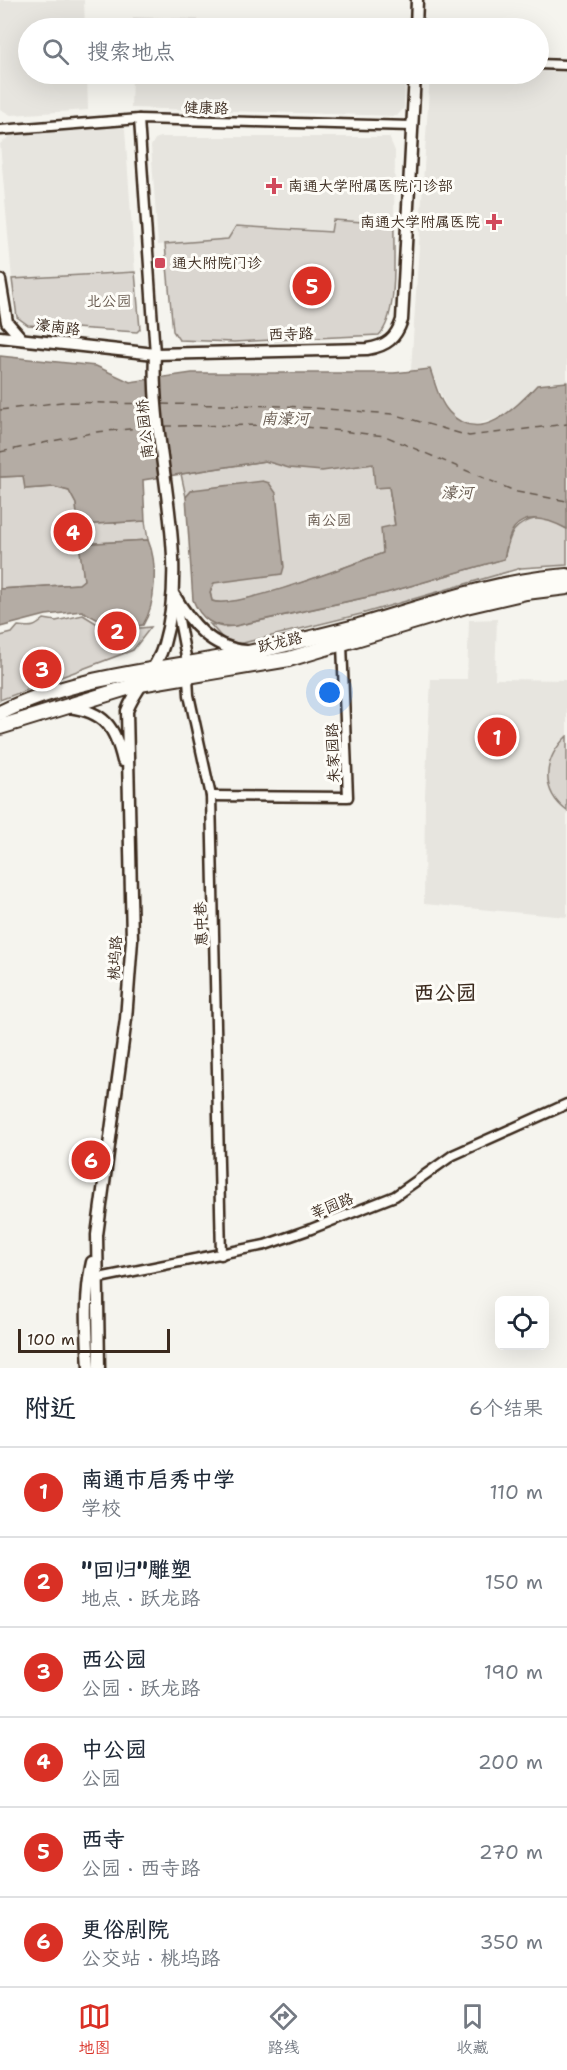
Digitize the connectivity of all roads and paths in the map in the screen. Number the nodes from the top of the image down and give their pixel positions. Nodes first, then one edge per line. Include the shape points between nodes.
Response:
1 (417, 0) edge
2 (416, 18) edge
3 (549, 64) edge
4 (567, 65) edge
5 (414, 84) edge
6 (139, 119) junction
7 (412, 126) junction
8 (0, 130) edge
9 (0, 280) edge
10 (1, 299) edge
11 (0, 337) edge
12 (20, 337) junction
13 (155, 354) junction
14 (567, 576) edge
15 (567, 587) edge
16 (174, 595) junction
17 (342, 644) junction
18 (254, 651) junction
19 (187, 662) junction
20 (153, 669) junction
21 (187, 678) junction
22 (140, 684) junction
23 (48, 711) junction
24 (0, 713) edge
25 (0, 727) edge
26 (128, 785) junction
27 (211, 796) junction
28 (567, 1104) edge
29 (221, 1255) junction
30 (92, 1279) junction
31 (89, 1368) edge
32 (99, 1368) edge

1 - 2 street
3 - 4 street
5 - 7 street, 西寺路
6 - 7 street, 健康路
6 - 8 street, 健康路
6 - 13 street
7 - 13 street, 西寺路 via 402,320 392,340 367,349
9 - 10 street, 濠南路
10 - 12 street, 濠南路 via 7,322
11 - 12 street
12 - 13 street, 濠南路
13 - 16 street, 南公园桥
14 - 18 main road, 跃龙路 via 446,599 358,626
15 - 17 main road, 跃龙路 via 466,606
16 - 18 street via 205,636 233,650
16 - 19 street, 惠中巷
16 - 20 street via 164,644
17 - 21 main road, 跃龙路
17 - 27 street, 朱家园路 via 348,797
18 - 19 main road, 跃龙路
19 - 20 main road, 跃龙路
19 - 21 street, 惠中巷
20 - 22 street
20 - 24 main road, 跃龙路 via 90,681
21 - 22 main road, 跃龙路
21 - 27 street, 惠中巷
22 - 23 main road, 跃龙路
22 - 26 street, 桃坞路 via 127,711
23 - 25 main road, 跃龙路
23 - 26 street via 82,709 106,721 115,733
26 - 30 street, 桃坞路 via 132,940 126,1018
27 - 29 street, 惠中巷
28 - 29 street, 莘园路 via 453,1155 395,1196 265,1245
29 - 30 street, 莘园路
30 - 31 street, 桃坞路
30 - 32 street, 桃坞路

